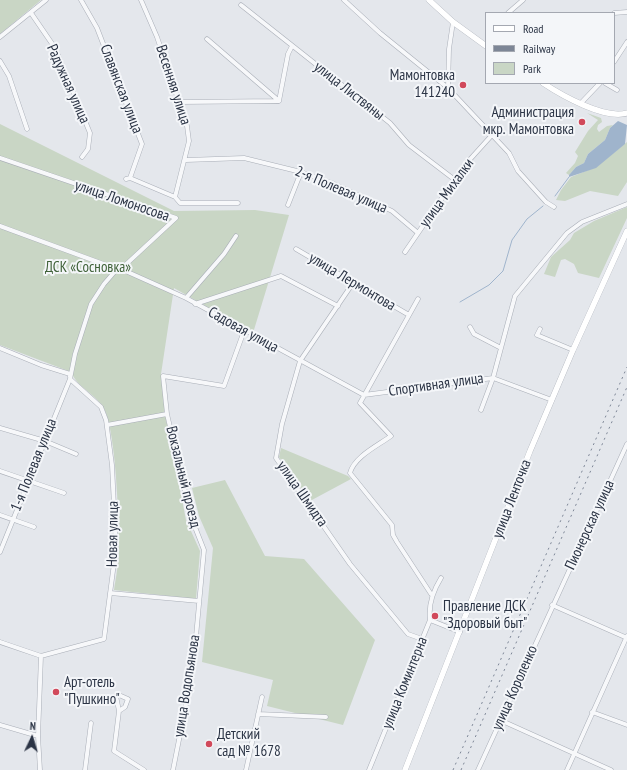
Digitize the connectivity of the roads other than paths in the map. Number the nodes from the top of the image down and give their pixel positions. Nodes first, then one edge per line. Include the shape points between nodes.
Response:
1 (46, 0) edge
2 (81, 0) edge
3 (141, 0) edge
4 (344, 0) edge
5 (429, 0) edge
6 (523, 0) edge
7 (241, 4) dead end
8 (509, 12) edge
9 (627, 12) edge
10 (31, 13) junction
11 (615, 13) edge
12 (453, 22) junction
13 (0, 37) edge
14 (207, 39) dead end
15 (627, 42) edge
16 (485, 44) edge
17 (292, 46) junction
18 (0, 60) edge
19 (615, 60) edge
20 (545, 84) edge
21 (599, 84) edge
22 (606, 84) edge
23 (448, 88) junction
24 (616, 90) dead end
25 (279, 101) junction
26 (180, 102) junction
27 (581, 103) junction
28 (627, 113) edge
29 (27, 129) dead end
30 (492, 135) junction
31 (82, 157) dead end
32 (0, 158) edge
33 (186, 160) junction
34 (301, 172) junction
35 (455, 180) junction
36 (176, 197) junction
37 (238, 203) dead end
38 (627, 204) edge
39 (288, 205) dead end
40 (554, 207) dead end
41 (0, 226) edge
42 (627, 231) edge
43 (418, 233) junction
44 (236, 236) dead end
45 (296, 249) dead end
46 (405, 252) dead end
47 (119, 269) junction
48 (353, 283) junction
49 (186, 298) junction
50 (418, 299) dead end
51 (195, 304) junction
52 (338, 306) junction
53 (409, 315) junction
54 (470, 327) dead end
55 (540, 329) dead end
56 (244, 331) junction
57 (0, 348) edge
58 (501, 348) junction
59 (573, 350) junction
60 (300, 362) junction
61 (493, 378) junction
62 (70, 379) junction
63 (364, 395) junction
64 (552, 400) junction
65 (481, 410) dead end
66 (167, 414) junction
67 (106, 425) junction
68 (0, 428) edge
69 (45, 441) junction
70 (627, 444) edge
71 (76, 454) dead end
72 (0, 471) edge
73 (30, 481) junction
74 (64, 493) dead end
75 (0, 515) edge
76 (12, 518) junction
77 (34, 527) dead end
78 (0, 552) edge
79 (441, 578) dead end
80 (110, 594) junction
81 (432, 594) junction
82 (199, 602) junction
83 (552, 605) junction
84 (430, 620) junction
85 (460, 632) junction
86 (627, 637) edge
87 (422, 639) junction
88 (0, 642) edge
89 (41, 656) junction
90 (262, 697) dead end
91 (120, 711) dead end
92 (592, 712) junction
93 (258, 714) junction
94 (326, 717) dead end
95 (500, 720) junction
96 (91, 723) dead end
97 (0, 725) edge
98 (627, 726) edge
99 (38, 736) junction
100 (574, 754) junction
101 (40, 770) edge
102 (85, 770) edge
103 (144, 770) edge
104 (173, 770) edge
105 (246, 770) edge
106 (369, 770) edge
107 (405, 770) edge
108 (478, 770) edge
109 (568, 770) edge
110 (611, 770) edge

1 - 10 street
2 - 36 street, Славянская улица via 97,28 142,144 128,178
3 - 26 street, Весенняя улица
4 - 23 street
5 - 12 main road
6 - 8 street
7 - 17 street, улица Листвяны
9 - 11 street
10 - 13 street
10 - 31 street, Радужная улица via 55,48 90,133 88,149
12 - 16 main road
12 - 23 street
14 - 25 street
15 - 19 street
17 - 25 street via 288,54
17 - 35 street, улица Листвяны via 390,123 409,145
18 - 29 street via 9,76
20 - 27 main road
21 - 27 street
22 - 24 street
23 - 30 street
25 - 26 street
26 - 33 street, Весенняя улица via 189,141
27 - 28 main road via 608,113
30 - 35 street, улица Михалки
30 - 40 street via 509,153 518,171 546,202
32 - 47 street, улица Ломоносова via 176,218
33 - 34 street, 2-я Полевая улица via 244,158
33 - 36 street, Весенняя улица
34 - 39 street
34 - 43 street, 2-я Полевая улица via 332,183 392,211
35 - 43 street, улица Михалки
36 - 37 street via 180,203
38 - 58 street via 582,222 567,233 515,296
41 - 47 street, Садовая улица
42 - 59 main road, улица Ленточка
43 - 46 street, улица Михалки
44 - 49 street
45 - 48 street, улица Лермонтова
47 - 49 street, Садовая улица
47 - 62 street, 1-я Полевая улица via 104,284 91,304
48 - 52 street, улица Шмидта
48 - 53 street, улица Лермонтова
49 - 51 street, Садовая улица
50 - 53 street
51 - 52 street via 281,276
51 - 56 street, Садовая улица
52 - 60 street, улица Шмидта
53 - 63 street
54 - 58 street via 474,334
55 - 59 street via 537,335
56 - 60 street, Садовая улица
56 - 66 street, Вокзальный проезд via 224,386 163,376
57 - 62 street, Новая улица via 70,374
58 - 61 street
59 - 64 main road, улица Ленточка
60 - 63 street, Садовая улица
60 - 87 street, улица Шмидта via 282,424 276,458 350,564 408,634
61 - 63 street, Спортивная улица
61 - 64 street, Спортивная улица
61 - 65 street
62 - 67 street, Новая улица via 101,407
62 - 69 street, 1-я Полевая улица
63 - 81 street via 360,403 391,436 358,460 350,473 392,525 397,542
64 - 85 main road, улица Ленточка
66 - 67 street
66 - 82 street, Вокзальный проезд via 191,517 204,550
67 - 80 street, Новая улица via 112,466 116,548
68 - 69 street
69 - 71 street
69 - 73 street, 1-я Полевая улица
70 - 83 street, Пионерская улица
72 - 73 street
73 - 74 street
73 - 76 street, 1-я Полевая улица
75 - 76 street
76 - 77 street
76 - 78 street, 1-я Полевая улица
79 - 81 street, улица Коминтерна
80 - 82 street
80 - 89 street, Новая улица via 104,639
81 - 84 street, улица Коминтерна
82 - 104 street, улица Водопьянова via 193,669
83 - 86 street
83 - 95 street, улица Короленко
84 - 85 street
84 - 87 street, улица Коминтерна
85 - 107 main road, улица Ленточка
86 - 92 street
87 - 106 street, улица Коминтерна
88 - 89 street
89 - 99 street
90 - 93 street
91 - 103 street via 114,751
92 - 98 street
92 - 100 street
93 - 94 street
93 - 105 street
95 - 100 street
95 - 108 street, улица Короленко
96 - 102 street
97 - 99 street
99 - 101 street
100 - 109 street
100 - 110 street

